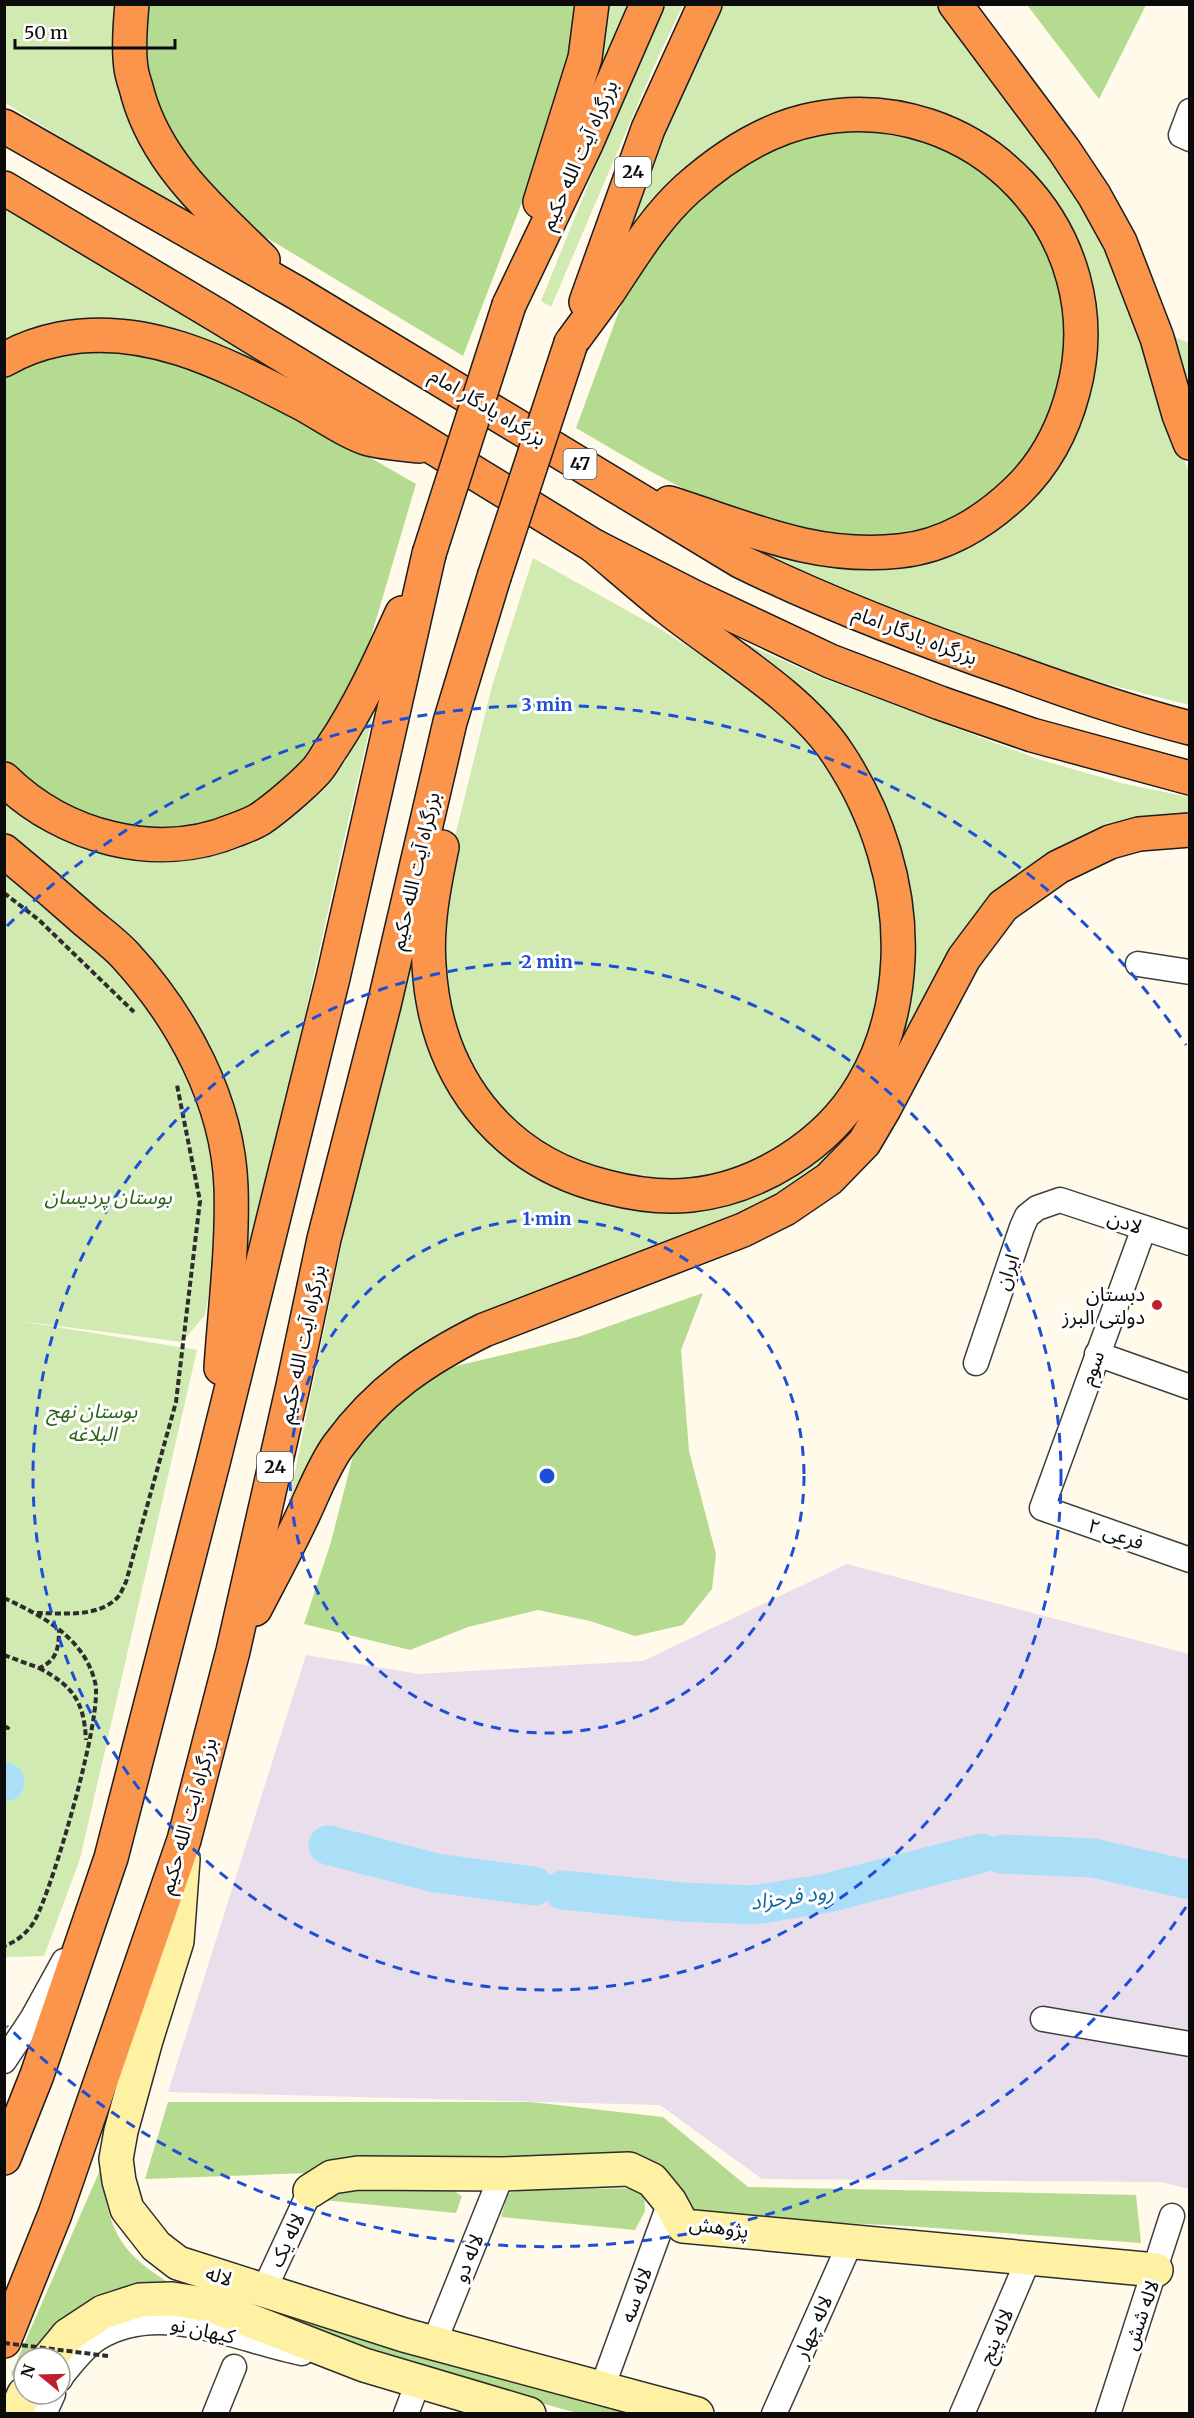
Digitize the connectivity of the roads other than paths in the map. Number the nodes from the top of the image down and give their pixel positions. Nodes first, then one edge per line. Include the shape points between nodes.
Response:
1 (132, 4) edge
2 (592, 4) edge
3 (647, 4) edge
4 (705, 4) edge
5 (955, 4) edge
6 (1190, 111) edge
7 (4, 126) edge
8 (1185, 137) edge
9 (4, 188) edge
10 (297, 293) junction
11 (509, 305) junction
12 (571, 343) junction
13 (4, 360) edge
14 (1190, 443) edge
15 (433, 448) junction
16 (619, 488) junction
17 (594, 546) junction
18 (429, 554) junction
19 (450, 722) junction
20 (1190, 728) edge
21 (4, 778) edge
22 (1190, 778) edge
23 (1190, 830) edge
24 (4, 851) edge
25 (1138, 964) dead end
26 (1190, 972) edge
27 (1060, 1200) joint
28 (1144, 1228) junction
29 (1190, 1243) edge
30 (1097, 1354) junction
31 (976, 1364) dead end
32 (1190, 1386) edge
33 (213, 1463) junction
34 (1042, 1508) joint
35 (1190, 1560) edge
36 (233, 1651) junction
37 (184, 1840) junction
38 (111, 1858) junction
39 (1043, 2019) dead end
40 (1190, 2044) edge
41 (4, 2061) edge
42 (4, 2158) edge
43 (502, 2174) junction
44 (310, 2191) joint
45 (670, 2202) junction
46 (1172, 2216) dead end
47 (851, 2241) junction
48 (1029, 2258) junction
49 (1156, 2270) junction
50 (264, 2290) junction
51 (4, 2342) edge
52 (434, 2343) junction
53 (59, 2346) edge
54 (364, 2365) junction
55 (72, 2366) edge
56 (234, 2367) dead end
57 (418, 2382) junction
58 (602, 2388) junction
59 (215, 2414) edge
60 (406, 2414) edge
61 (529, 2414) edge
62 (697, 2414) edge
63 (774, 2414) edge
64 (962, 2414) edge
65 (1108, 2414) edge

1 - 10 highway via 131,69 144,117 156,141 178,174 211,210
2 - 11 highway via 585,58
3 - 11 highway, بزرگراه آیت الله حکیم
4 - 12 highway, 24 via 648,129
5 - 14 highway via 1064,150 1120,242 1157,338
6 - 8 street
7 - 10 highway, بزرگراه یادگار امام / 47
9 - 15 highway
10 - 16 highway, بزرگراه یادگار امام / 47
11 - 18 highway, bridge
12 - 16 highway via 649,232 685,191 756,140 814,119 882,114 910,119 979,149 1023,185 1040,207 1066,256 1082,332 1078,373 1068,410 1032,476 1004,504 970,528 930,545 901,551 830,551 763,535
12 - 19 highway, بزرگراه آیت الله حکیم / 24, bridge
13 - 15 highway via 37,344 74,336 139,337 231,367 368,438
15 - 17 highway
16 - 20 highway, بزرگراه یادگار امام / 47 via 740,561 850,611 1042,682
17 - 19 highway via 812,722 853,778 885,854 899,938 892,1010 862,1086 837,1119 806,1148 767,1173 724,1189 664,1196 627,1192 591,1184 550,1165 515,1145 482,1111 444,1044 433,1002 429,964 429,922 444,834
17 - 22 highway via 830,661 940,704 1032,735
18 - 21 highway via 355,714 316,772 259,820 220,836 183,844 120,841 61,819
18 - 33 highway via 333,978
19 - 36 highway, بزرگراه آیت الله حکیم / 24 via 324,1239
23 - 36 highway via 1139,834 1110,842 1058,867 1003,906 964,958 864,1143 829,1179 785,1209 743,1230 484,1330 412,1370 362,1417 338,1447
24 - 33 highway via 124,954 174,1018 212,1095 225,1143 231,1196
25 - 26 street
27 - 28 street, لادن
27 - 31 street, ایران via 1027,1216
28 - 29 street, لادن
28 - 30 street, سوم
30 - 32 street
30 - 34 street, سوم
33 - 38 highway
34 - 35 street, فرعی ۲
36 - 37 highway, بزرگراه آیت الله حکیم / 24
37 - 50 main road, لاله via 177,1941 121,2131 116,2159 119,2181 127,2209 141,2230 178,2263
37 - 51 highway, بزرگراه آیت الله حکیم / 24 via 55,2214
38 - 41 street via 62,1965
38 - 42 highway via 37,2075
39 - 40 street
43 - 44 main road, پژوهش via 358,2173 332,2177
43 - 45 main road, پژوهش via 629,2169 652,2180
43 - 52 street, لاله دو
44 - 50 street, لاله یک
45 - 47 main road, پژوهش via 683,2226
45 - 58 street, لاله سه
46 - 49 street, لاله شش
47 - 48 main road, پژوهش
47 - 63 street, لاله چهار
48 - 49 main road, پژوهش
48 - 64 street, لاله پنج
49 - 65 street, لاله شش
50 - 52 main road, لاله
52 - 58 main road, لاله
53 - 54 main road, لاله via 68,2335 103,2312 140,2300 172,2299 210,2305
54 - 55 street, کیهان نو via 166,2321 143,2322 96,2339
54 - 57 main road, لاله
56 - 59 street
57 - 60 street
57 - 61 main road, لاله
58 - 62 main road, لاله

